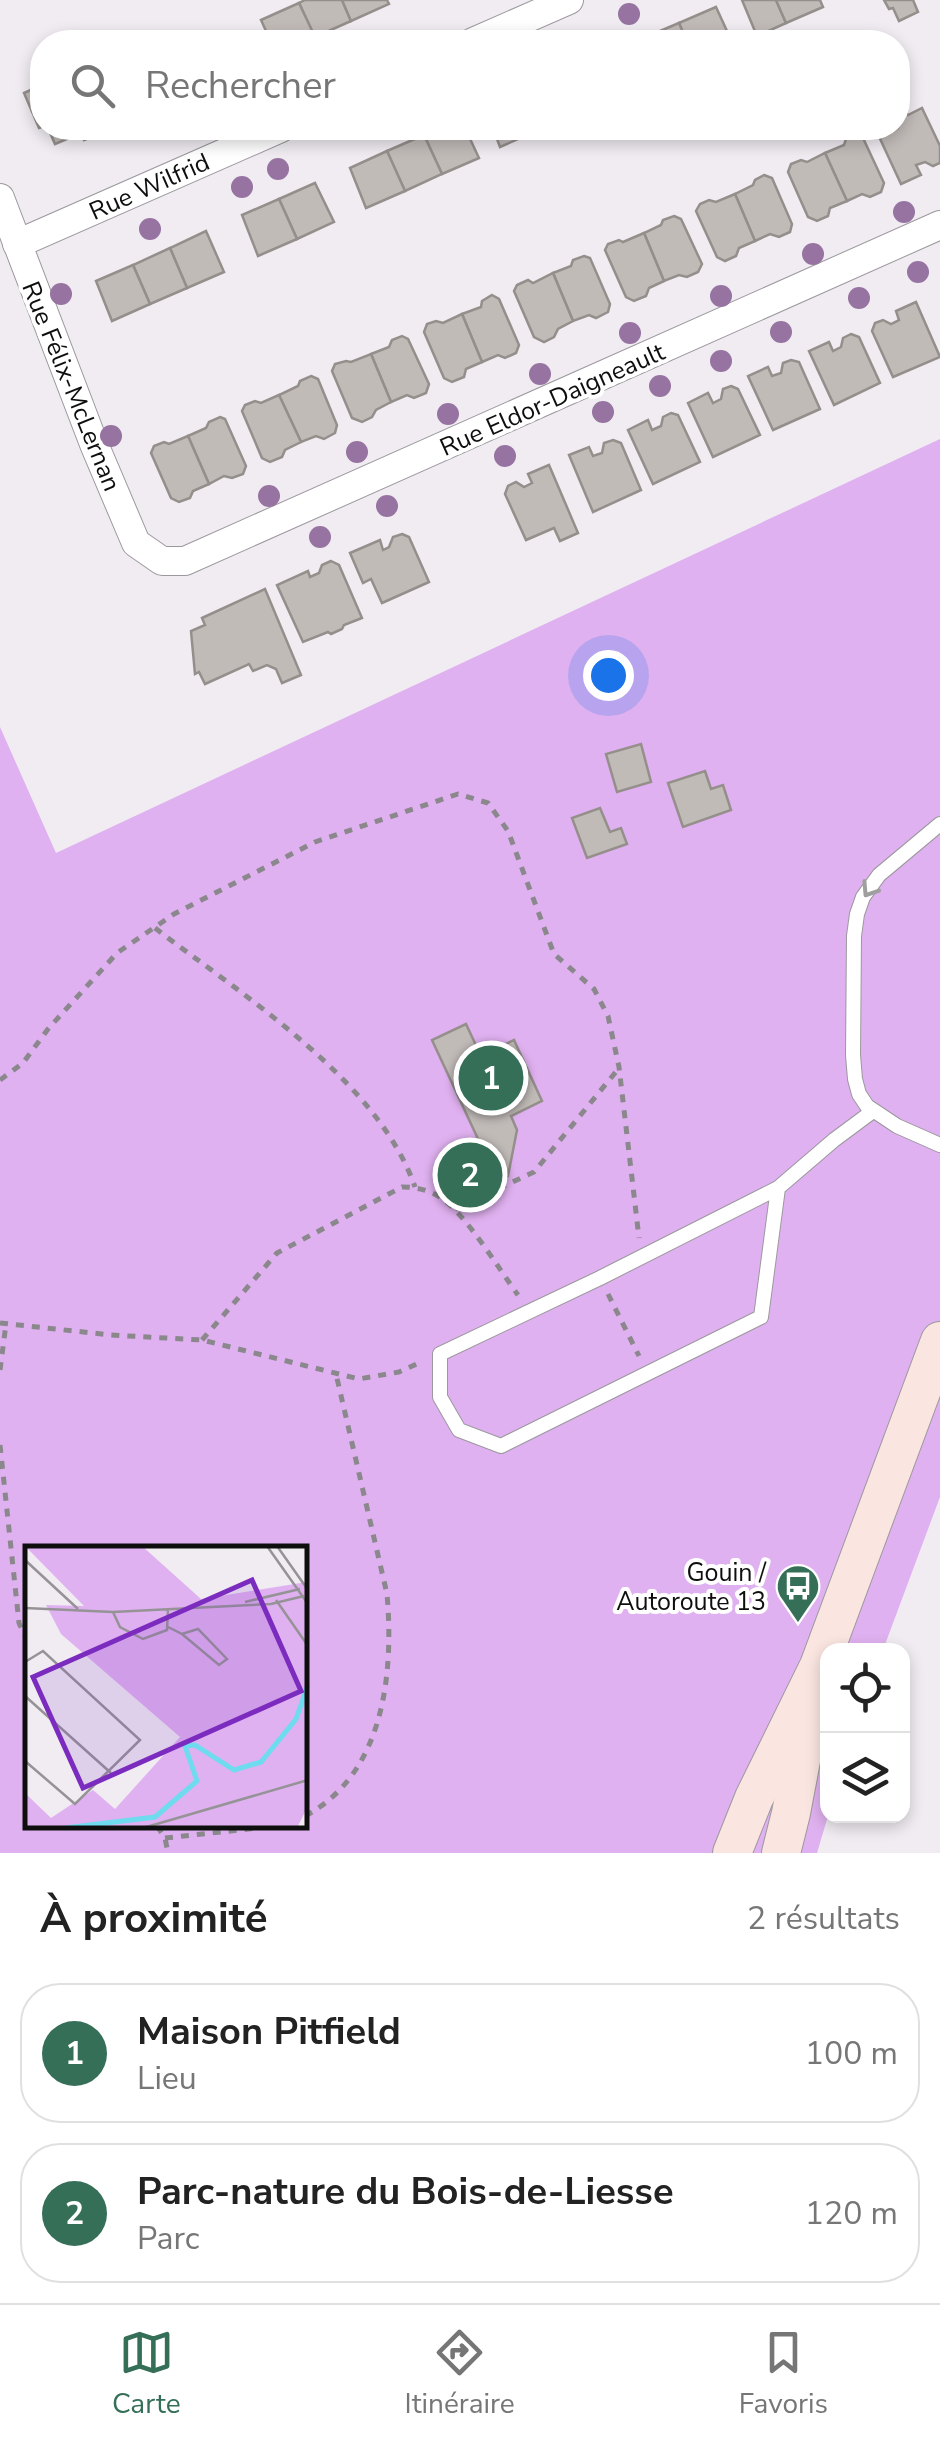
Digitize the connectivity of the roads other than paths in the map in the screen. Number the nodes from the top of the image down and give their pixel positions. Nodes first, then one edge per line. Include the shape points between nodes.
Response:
1 (568, 0) edge
2 (499, 30) edge
3 (254, 140) edge
4 (0, 198) edge
5 (940, 225) edge
6 (16, 244) junction
7 (162, 561) joint
8 (940, 824) edge
9 (873, 1111) junction
10 (940, 1145) edge
11 (778, 1188) junction
12 (940, 1341) edge
13 (819, 1666) junction
14 (732, 1853) edge
15 (781, 1853) edge

1 - 2 street
3 - 6 street, Rue Wilfrid
4 - 6 street, Rue Félix-McLernan
5 - 7 street, Rue Eldor-Daigneault via 215,550 185,562
6 - 7 street, Rue Félix-McLernan via 136,543
8 -> 9 lane via 869,886 856,914 852,1055 859,1094
9 - 10 lane
9 - 11 lane
11 - 11 lane via 440,1354 440,1397 459,1430 501,1446 761,1317
12 - 13 main road
13 - 14 main road
13 - 15 main road

